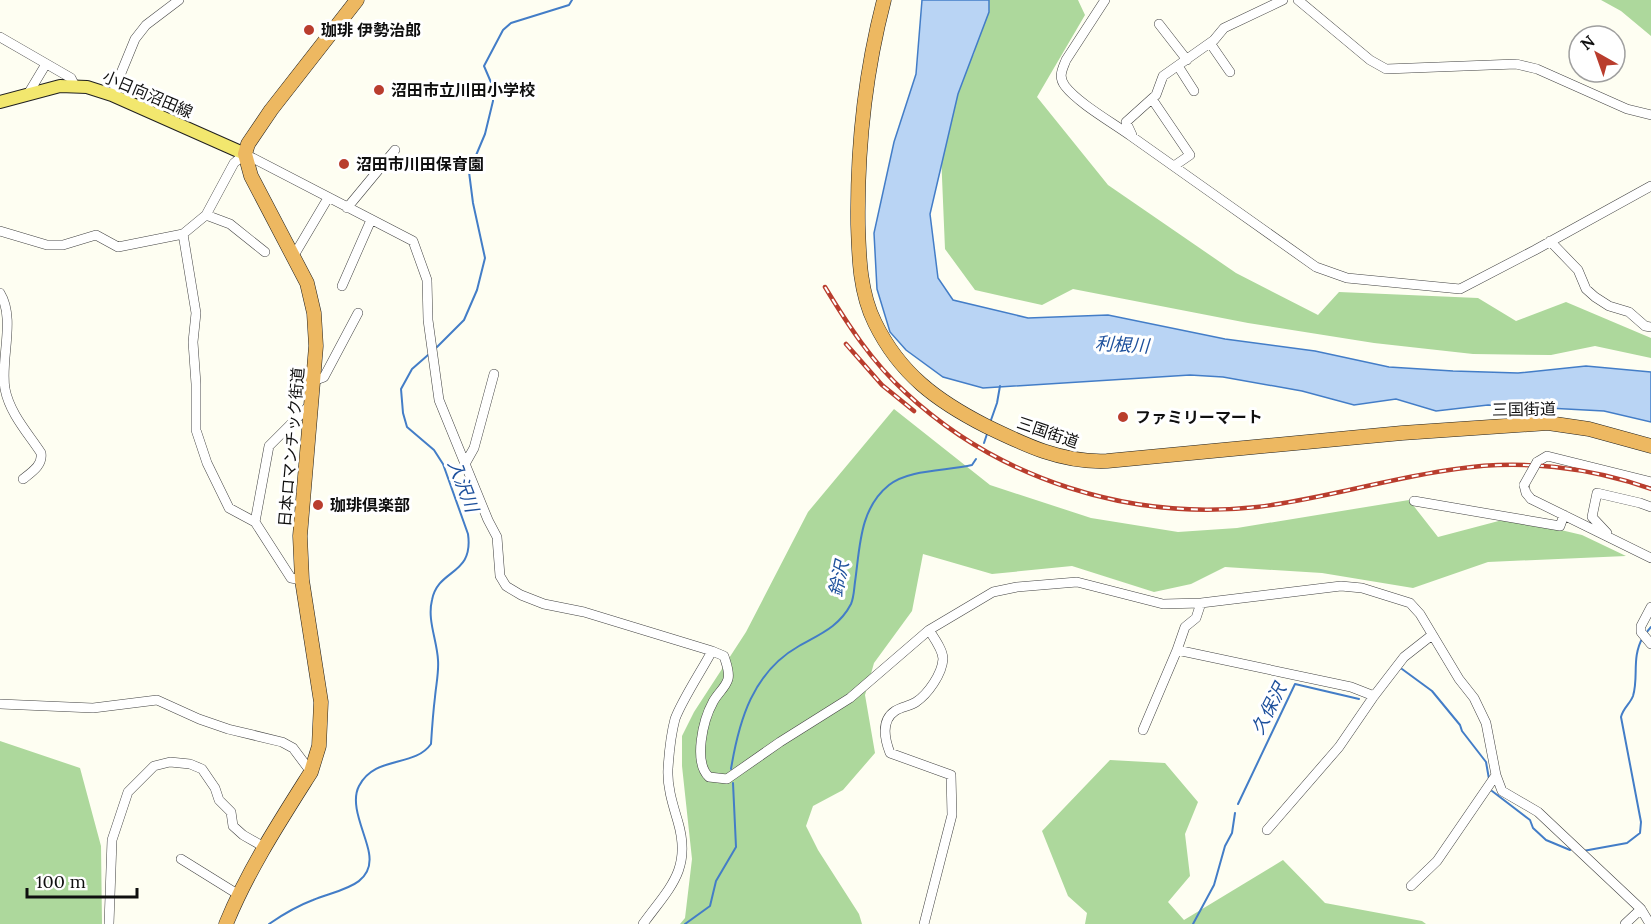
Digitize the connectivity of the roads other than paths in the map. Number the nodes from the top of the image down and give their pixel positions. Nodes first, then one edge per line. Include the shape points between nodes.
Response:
1 (179, 0) edge
2 (357, 0) edge
3 (884, 0) edge
4 (1105, 0) edge
5 (1283, 0) edge
6 (1298, 0) edge
7 (1159, 24) dead end
8 (0, 37) edge
9 (1210, 43) junction
10 (1187, 60) junction
11 (46, 64) junction
12 (1178, 66) junction
13 (1230, 72) dead end
14 (75, 86) junction
15 (1194, 91) dead end
16 (28, 94) junction
17 (112, 95) junction
18 (1152, 99) junction
19 (0, 102) edge
20 (1651, 115) edge
21 (1133, 137) junction
22 (395, 150) dead end
23 (244, 154) junction
24 (1174, 166) junction
25 (1651, 186) edge
26 (328, 198) junction
27 (347, 208) junction
28 (206, 215) junction
29 (371, 220) junction
30 (0, 231) edge
31 (183, 234) junction
32 (1550, 241) junction
33 (266, 252) dead end
34 (293, 257) junction
35 (342, 286) dead end
36 (0, 293) edge
37 (358, 313) dead end
38 (1651, 327) edge
39 (494, 375) dead end
40 (313, 381) junction
41 (310, 405) junction
42 (1651, 446) edge
43 (465, 464) junction
44 (23, 479) dead end
45 (1651, 482) edge
46 (1414, 501) dead end
47 (1651, 507) edge
48 (1564, 515) junction
49 (255, 522) junction
50 (1613, 539) junction
51 (1648, 554) edge
52 (302, 580) junction
53 (1202, 603) junction
54 (1651, 607) edge
55 (929, 630) junction
56 (1432, 635) junction
57 (1646, 639) edge
58 (1177, 650) junction
59 (712, 651) junction
60 (1374, 696) junction
61 (0, 704) edge
62 (1143, 730) dead end
63 (311, 772) junction
64 (1496, 775) junction
65 (1267, 830) dead end
66 (264, 847) junction
67 (182, 859) dead end
68 (1412, 886) dead end
69 (239, 895) junction
70 (1645, 909) edge
71 (109, 924) edge
72 (226, 924) edge
73 (643, 924) edge
74 (924, 924) edge
75 (1625, 924) edge
76 (1650, 924) edge

1 - 17 street via 146,25 135,39
2 - 23 highway via 271,110
3 - 42 highway, 三国街道 via 873,47 860,144 862,285 873,321 900,364 930,394 964,415 1041,451 1087,462 1548,423 1600,431
4 - 21 street via 1066,60 1061,77 1070,92
5 - 9 street via 1224,28
6 - 20 street via 1386,69 1516,64
7 - 10 street
8 - 11 street
9 - 10 street
9 - 13 street
10 - 12 street
11 - 14 street via 71,78
11 - 16 street
12 - 15 street
12 - 18 street via 1163,76
14 - 16 main road, 小日向沼田線
14 - 17 main road, 小日向沼田線
16 - 19 main road, 小日向沼田線
17 - 23 main road, 小日向沼田線
18 - 21 street via 1126,122
18 - 24 street via 1190,154
21 - 24 street
22 - 27 street
23 - 26 street
23 - 28 street via 234,164
23 - 34 highway, 日本ロマンチック街道 via 251,176
24 - 32 street via 1316,267 1347,278 1460,289
25 - 32 street
26 - 27 street
26 - 34 street
27 - 29 street
28 - 31 street
28 - 33 street via 230,224
29 - 35 street
29 - 43 street via 413,241 427,280 439,400
30 - 31 street via 47,245 63,245 96,235 118,247
31 - 49 street via 196,314 196,430 229,508
32 - 38 street via 1578,270 1586,289 1595,297
34 - 40 highway, 日本ロマンチック街道 via 307,283 314,313
36 - 44 street via 7,308 4,388 19,423 42,459
37 - 40 street via 324,377
39 - 43 street via 474,448
40 - 41 highway, 日本ロマンチック街道
41 - 49 street via 269,446
41 - 52 highway, 日本ロマンチック街道 via 300,536
43 - 59 street via 497,537 500,576 506,586 544,604 584,612
45 - 48 street, bridge via 1547,456 1537,462 1524,485 1526,493
46 - 48 street via 1560,525
47 - 50 street via 1597,493 1592,517
48 - 50 street
49 - 52 street via 291,578
50 - 51 street
52 - 63 highway, 日本ロマンチック街道 via 321,702 319,746
53 - 55 street via 1163,604 1077,582 1017,587 993,592
53 - 56 street via 1341,586 1362,588 1410,603
53 - 58 street via 1196,618 1185,627
54 - 57 street via 1641,626
55 - 59 street via 850,698 727,779 709,777 701,766 705,724 728,679 724,656
55 - 74 street via 943,659 934,683 918,701 893,712 885,728 890,753 951,774 952,815
56 - 60 street via 1404,657
56 - 64 street via 1486,723
58 - 60 street via 1351,687
58 - 62 street
59 - 73 street via 676,717 672,734 668,771 682,840 681,866
60 - 65 street via 1339,747
61 - 63 street via 93,708 157,700 228,729 282,742 293,748
63 - 66 highway, 日本ロマンチック街道
64 - 68 street via 1437,861
64 - 70 street via 1502,791 1538,812
66 - 69 highway, 日本ロマンチック街道
66 - 71 street via 233,826 231,812 219,800 202,769 170,762 154,766 128,792 112,840
67 - 69 street
69 - 72 highway, 日本ロマンチック街道
70 - 75 street
70 - 76 street

